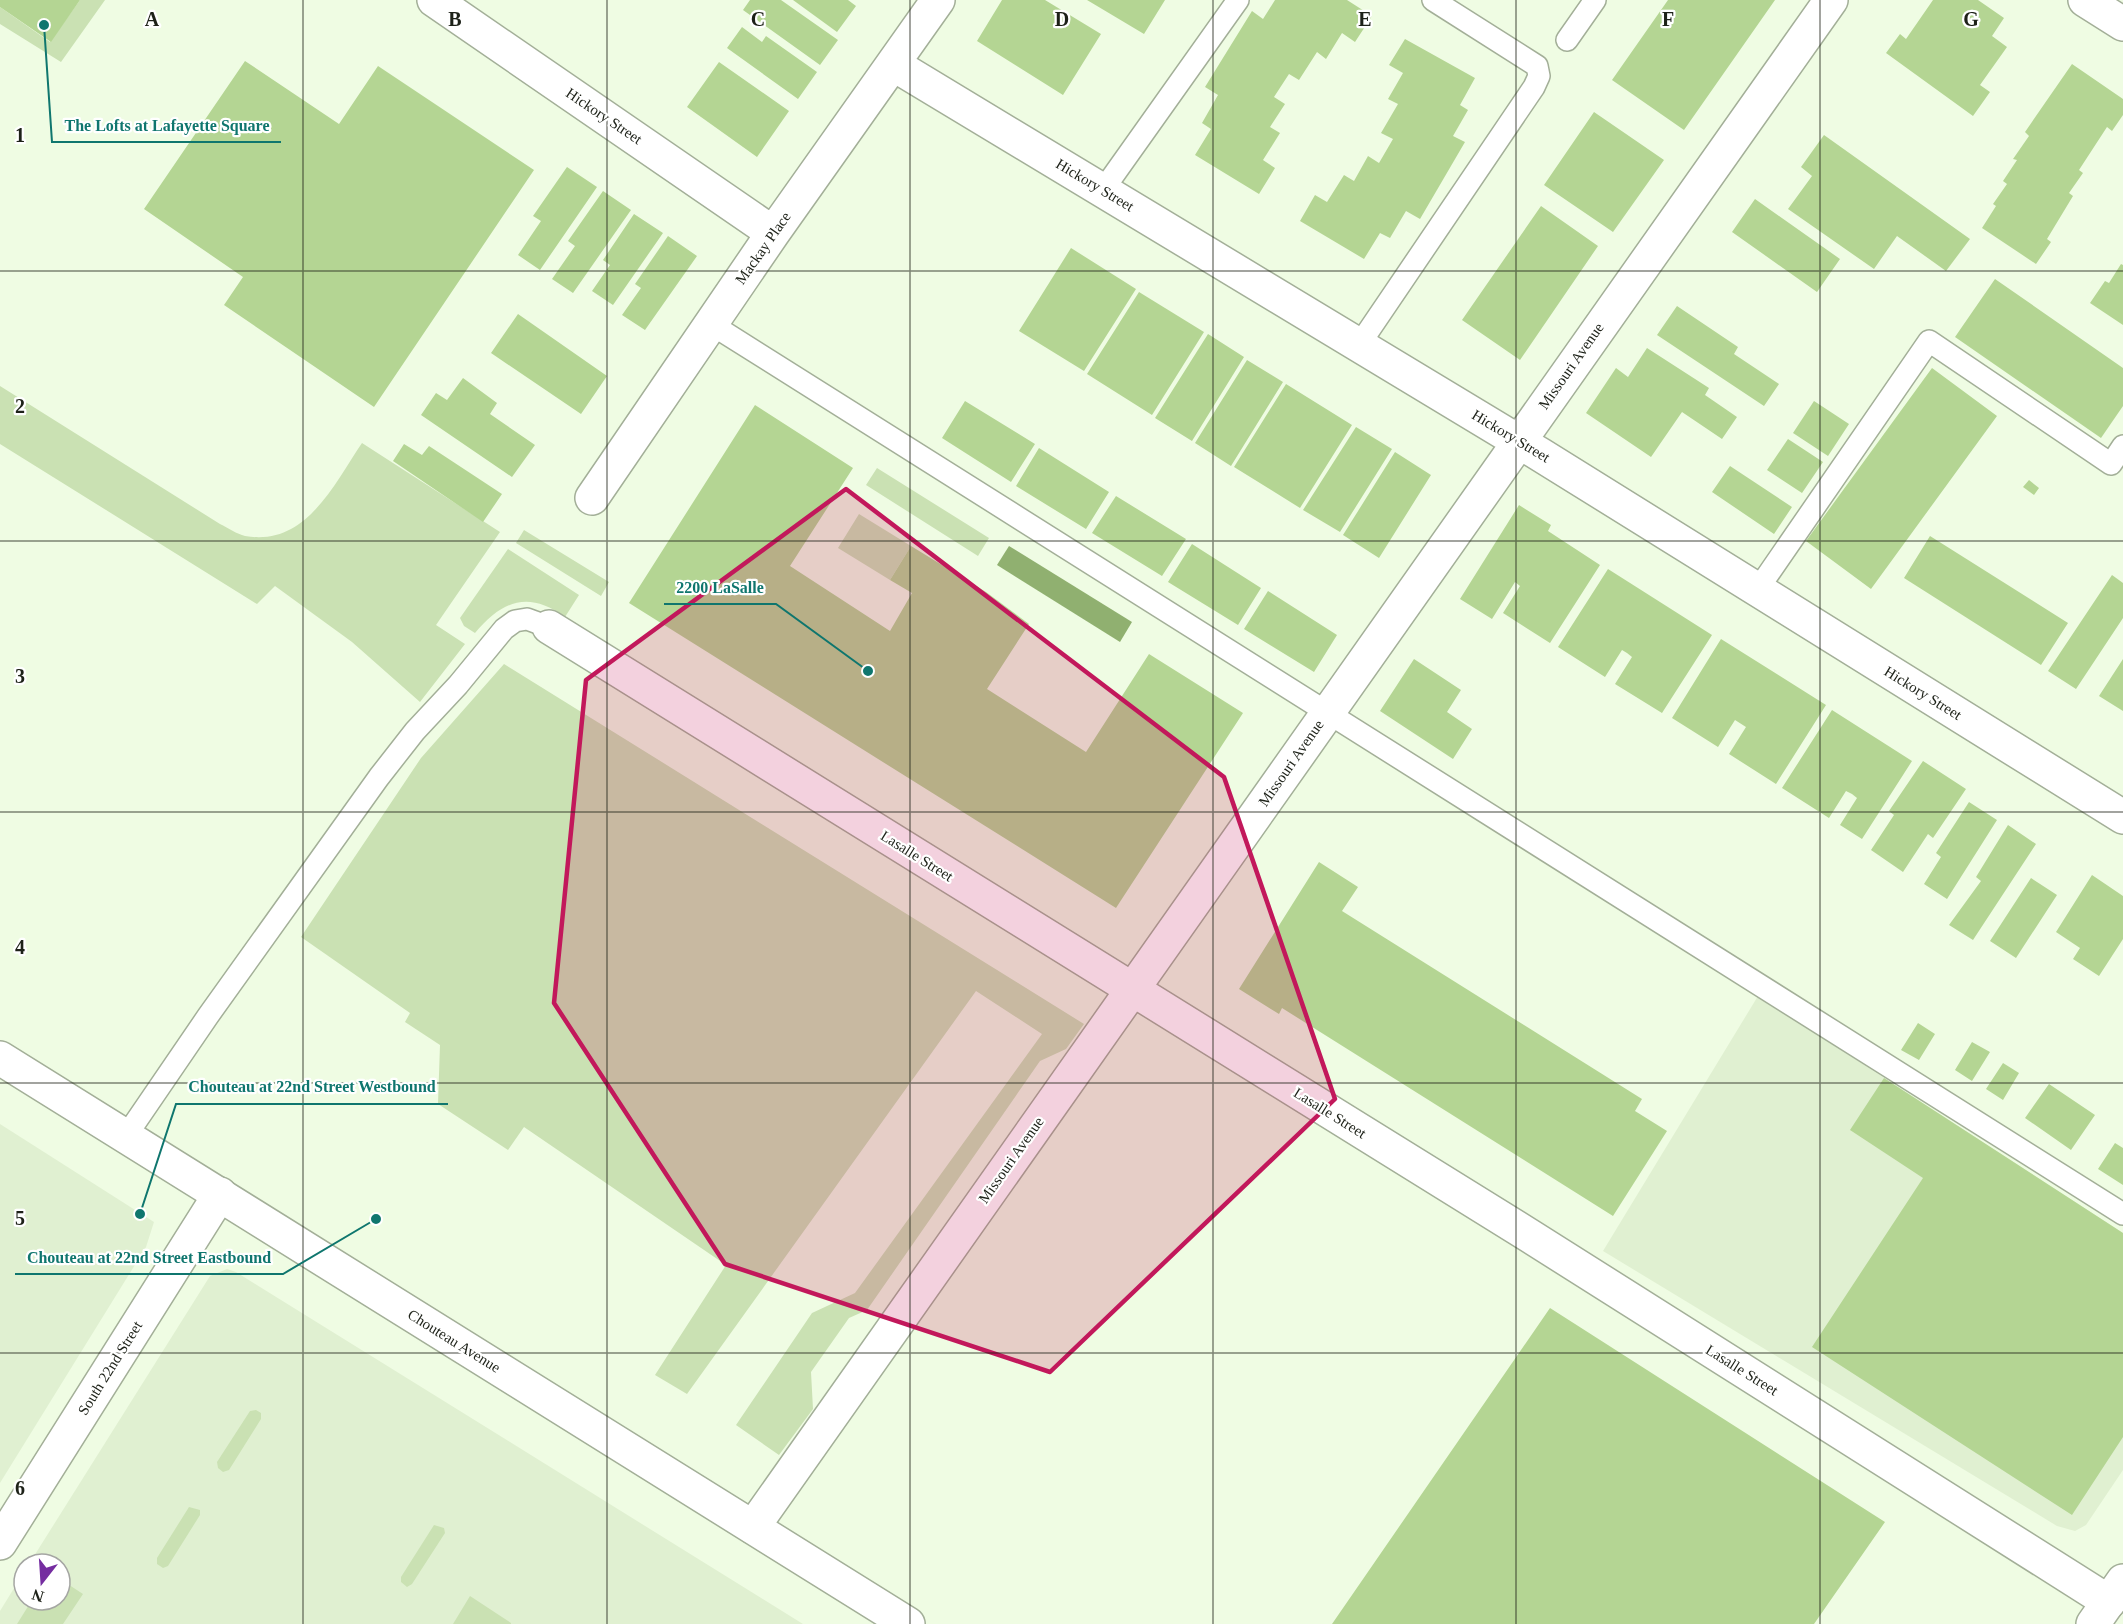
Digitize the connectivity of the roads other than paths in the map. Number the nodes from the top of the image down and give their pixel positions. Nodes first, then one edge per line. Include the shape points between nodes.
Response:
1 (434, 0) edge
2 (938, 0) edge
3 (1238, 0) edge
4 (1434, 0) edge
5 (1595, 0) edge
6 (1831, 0) edge
7 (2085, 0) edge
8 (2123, 24) edge
9 (1567, 40) dead end
10 (893, 63) junction
11 (1103, 190) junction
12 (773, 233) junction
13 (711, 324) junction
14 (1359, 345) junction
15 (1518, 441) junction
16 (2123, 446) edge
17 (592, 498) dead end
18 (1758, 589) junction
19 (549, 627) joint
20 (1326, 713) junction
21 (2123, 817) edge
22 (1131, 990) junction
23 (0, 1058) edge
24 (126, 1136) junction
25 (220, 1194) junction
26 (2123, 1214) edge
27 (753, 1527) junction
28 (0, 1543) edge
29 (2108, 1602) edge
30 (909, 1624) edge

1 - 12 street, Hickory Street
2 - 10 street, Mackay Place
3 - 11 lane
4 - 14 lane via 1537,66 1539,76
5 - 9 lane
6 - 15 street, Missouri Avenue
7 - 8 street
10 - 11 street, Hickory Street
10 - 12 street, Mackay Place
11 - 14 street, Hickory Street
12 - 13 street, Mackay Place
13 - 17 street, Mackay Place
13 - 20 lane
14 - 15 street, Hickory Street
15 - 18 street, Hickory Street
15 - 20 street, Missouri Avenue
16 - 18 lane via 2111,464 1929,341
18 - 21 street, Hickory Street
19 - 22 street, Lasalle Street
19 - 24 lane via 527,619 504,629 416,732 379,777
20 - 22 street, Missouri Avenue
20 - 26 lane
22 - 27 street, Missouri Avenue
22 - 29 street, Lasalle Street via 1530,1236
23 - 24 street, Chouteau Avenue
24 - 25 street, Chouteau Avenue
25 - 27 street, Chouteau Avenue
25 - 28 street, South 22nd Street
27 - 30 street, Chouteau Avenue

